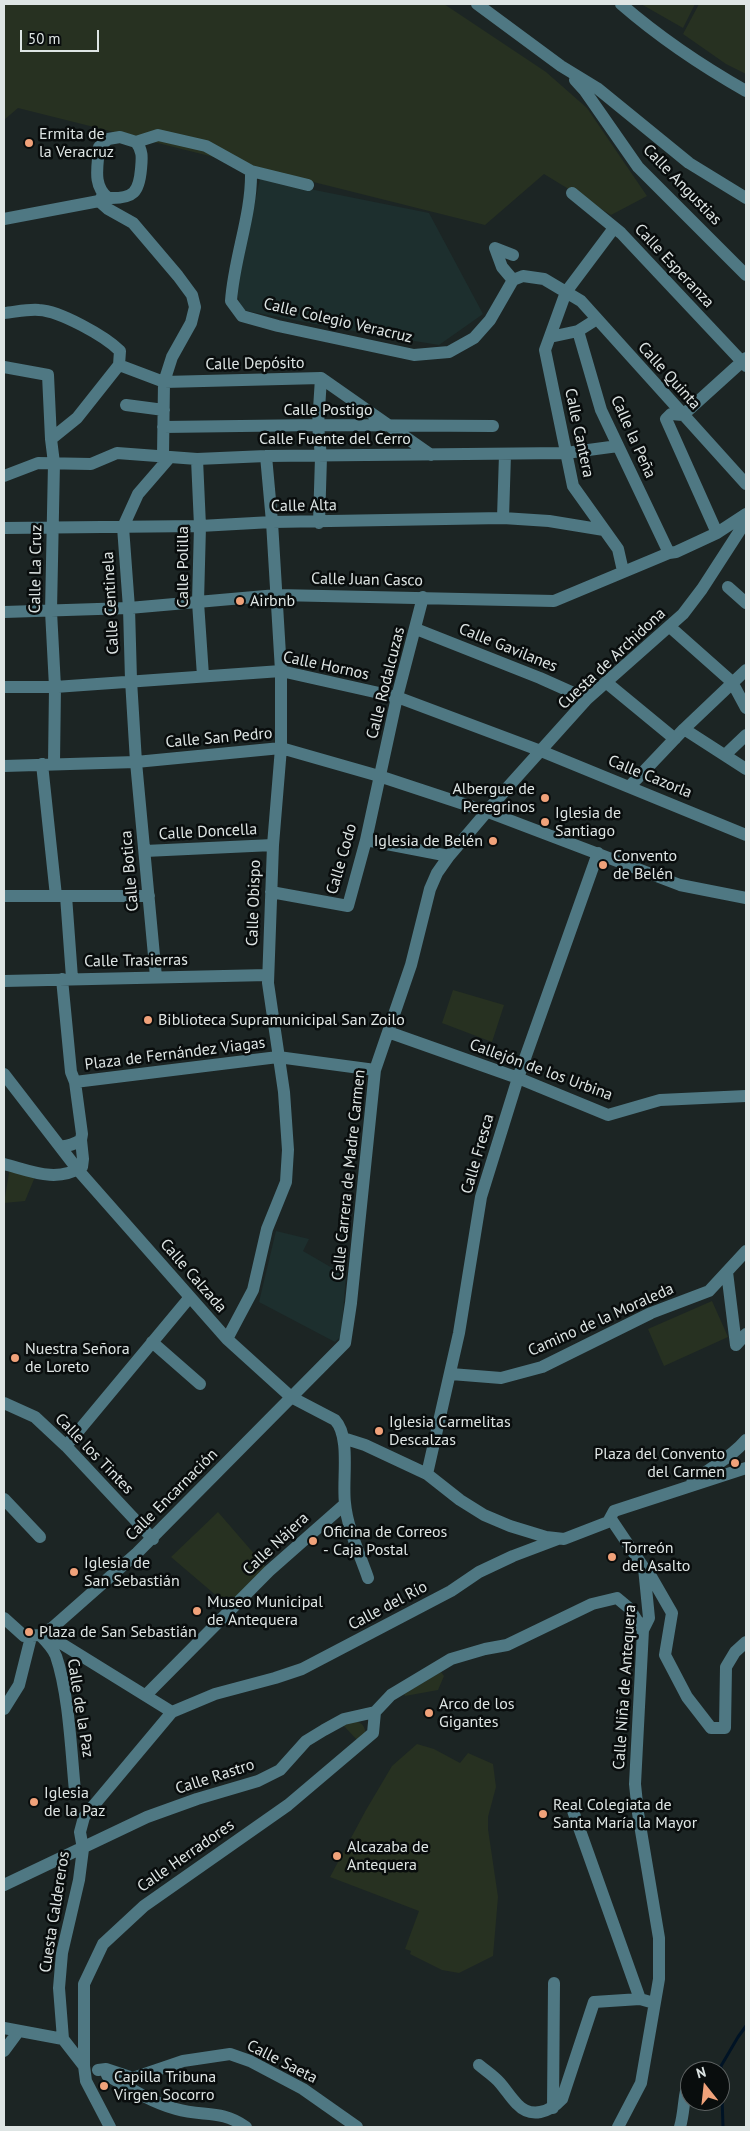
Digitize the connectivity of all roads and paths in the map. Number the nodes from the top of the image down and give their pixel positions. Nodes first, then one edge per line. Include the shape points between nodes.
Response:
1 (477, 4) edge
2 (621, 4) edge
3 (561, 66) junction
4 (746, 91) edge
5 (136, 142) junction
6 (251, 171) junction
7 (308, 185) dead end
8 (572, 193) dead end
9 (102, 197) junction
10 (746, 198) edge
11 (4, 219) edge
12 (614, 228) junction
13 (513, 256) dead end
14 (746, 275) edge
15 (513, 280) junction
16 (566, 292) junction
17 (4, 313) edge
18 (597, 319) junction
19 (578, 331) junction
20 (550, 337) junction
21 (745, 362) edge
22 (120, 365) junction
23 (4, 366) edge
24 (321, 378) junction
25 (164, 382) junction
26 (126, 405) dead end
27 (164, 410) junction
28 (683, 415) junction
29 (318, 425) junction
30 (492, 426) dead end
31 (163, 427) junction
32 (390, 427) junction
33 (50, 438) junction
34 (618, 446) junction
35 (566, 453) junction
36 (505, 454) junction
37 (431, 455) junction
38 (167, 456) junction
39 (266, 456) junction
40 (321, 456) junction
41 (197, 459) junction
42 (54, 462) junction
43 (4, 476) edge
44 (746, 484) edge
45 (746, 514) edge
46 (503, 518) junction
47 (746, 521) edge
48 (272, 522) junction
49 (320, 523) junction
50 (200, 526) junction
51 (123, 527) junction
52 (4, 528) edge
53 (52, 528) junction
54 (604, 530) junction
55 (717, 533) junction
56 (670, 553) junction
57 (724, 555) junction
58 (623, 572) junction
59 (728, 587) dead end
60 (277, 595) junction
61 (423, 597) junction
62 (198, 602) junction
63 (746, 603) edge
64 (129, 608) junction
65 (51, 611) junction
66 (4, 612) edge
67 (670, 627) junction
68 (416, 629) junction
69 (281, 671) junction
70 (203, 676) junction
71 (741, 677) edge
72 (131, 680) junction
73 (608, 683) junction
74 (4, 687) edge
75 (55, 687) junction
76 (397, 697) junction
77 (587, 699) junction
78 (746, 708) edge
79 (684, 729) junction
80 (746, 735) edge
81 (675, 739) junction
82 (281, 748) junction
83 (541, 751) junction
84 (725, 756) junction
85 (136, 762) junction
86 (48, 763) junction
87 (4, 766) edge
88 (746, 769) edge
89 (380, 776) junction
90 (630, 786) junction
91 (488, 812) junction
92 (746, 835) edge
93 (366, 840) junction
94 (273, 845) junction
95 (145, 851) junction
96 (598, 853) junction
97 (449, 856) junction
98 (271, 892) junction
99 (4, 896) edge
100 (61, 896) junction
101 (149, 896) junction
102 (746, 898) edge
103 (268, 975) junction
104 (156, 976) junction
105 (67, 978) junction
106 (4, 981) edge
107 (388, 1032) junction
108 (278, 1057) junction
109 (375, 1070) junction
110 (4, 1074) edge
111 (518, 1078) junction
112 (75, 1082) junction
113 (746, 1096) edge
114 (81, 1140) junction
115 (60, 1146) junction
116 (4, 1164) edge
117 (78, 1170) junction
118 (56, 1176) junction
119 (93, 1187) junction
120 (746, 1251) edge
121 (727, 1272) junction
122 (190, 1297) junction
123 (746, 1334) edge
124 (227, 1340) junction
125 (152, 1342) junction
126 (451, 1374) junction
127 (200, 1384) dead end
128 (291, 1397) junction
129 (6, 1407) edge
130 (343, 1438) junction
131 (746, 1440) edge
132 (66, 1446) junction
133 (746, 1468) edge
134 (427, 1474) junction
135 (688, 1486) junction
136 (4, 1499) edge
137 (345, 1504) junction
138 (611, 1519) junction
139 (40, 1537) dead end
140 (152, 1538) junction
141 (558, 1538) junction
142 (644, 1568) junction
143 (368, 1578) dead end
144 (4, 1618) edge
145 (643, 1630) junction
146 (41, 1634) junction
147 (746, 1642) edge
148 (146, 1694) junction
149 (4, 1709) edge
150 (172, 1712) junction
151 (375, 1712) junction
152 (75, 1791) dead end
153 (572, 1808) dead end
154 (83, 1849) junction
155 (4, 1885) edge
156 (554, 1983) dead end
157 (640, 1999) junction
158 (654, 2003) junction
159 (4, 2028) edge
160 (18, 2032) junction
161 (63, 2039) junction
162 (4, 2051) edge
163 (479, 2065) dead end
164 (84, 2066) junction
165 (98, 2070) junction
166 (553, 2108) junction
167 (685, 2111) edge
168 (110, 2127) edge
169 (246, 2127) edge
170 (357, 2127) edge
171 (618, 2127) edge
172 (680, 2127) edge

1 - 3 street
2 - 4 street via 654,31
3 - 10 street via 597,88 690,163
3 - 14 street, Calle Angustias via 585,91 638,166
5 - 6 street via 158,135 206,146
5 - 9 street via 143,156 139,187 134,193 117,198
5 - 9 street via 120,137 108,139 99,148 97,180
6 - 7 street
6 - 15 street, Calle Colegio Veracruz via 251,187 230,301 242,316 414,355 449,352 474,338 490,320
8 - 12 street, Calle Esperanza
9 - 11 street
9 - 25 street via 108,209 133,223 192,296 195,307 192,323 172,357
12 - 16 street, Calle Cantera
12 - 21 street, Calle Esperanza
13 - 15 street via 495,248 502,267
15 - 16 street via 523,276 544,279
16 - 18 street, Calle Quinta via 581,301
16 - 20 street, Calle Cantera
17 - 22 street via 40,310 72,320 113,344 120,351
18 - 19 street
18 - 28 street, Calle Quinta
19 - 20 street
19 - 34 street, Calle la Peña via 601,410
20 - 35 street, Calle Cantera via 545,350
21 - 28 street
22 - 25 street, Calle Depósito
22 - 33 street via 77,418
23 - 33 street, Calle La Cruz via 48,374
24 - 25 street, Calle Depósito
24 - 29 street
24 - 32 street, Calle Depósito
25 - 27 street
26 - 27 street
27 - 31 street
28 - 44 street, Calle Quinta
28 - 55 street via 671,414 666,420
29 - 31 street, Calle Postigo
29 - 32 street, Calle Postigo
29 - 40 street
30 - 32 street, Calle Postigo
31 - 38 street
32 - 37 street, Calle Depósito
33 - 42 street, Calle La Cruz
34 - 35 street, Calle Fuente del Cerro
34 - 56 street, Calle la Peña
35 - 36 street, Calle Fuente del Cerro
35 - 54 street, Calle Cantera via 573,486
36 - 37 street, Calle Fuente del Cerro
36 - 46 street
37 - 40 street, Calle Fuente del Cerro
38 - 41 street, Calle Fuente del Cerro
38 - 42 street, Calle Fuente del Cerro via 117,453 91,464
38 - 51 street, Calle Centinela via 138,494
39 - 40 street, Calle Fuente del Cerro
39 - 41 street, Calle Fuente del Cerro
39 - 48 street, Calle Obispo
40 - 49 street
41 - 50 street, Calle Polilla
42 - 43 street, Calle Fuente del Cerro via 38,463
42 - 53 street, Calle La Cruz
45 - 55 street, Calle Juan Casco
46 - 49 street, Calle Alta
46 - 54 street, Calle Alta via 550,521
47 - 57 street, Cuesta de Archidona
48 - 49 street, Calle Alta
48 - 50 street, Calle Alta
48 - 60 street, Calle Obispo
50 - 51 street, Calle Alta
50 - 62 street, Calle Polilla
51 - 53 street, Calle Alta
51 - 64 street, Calle Centinela
52 - 53 street, Calle Alta
53 - 65 street, Calle La Cruz
54 - 58 street, Calle Cantera via 618,549
55 - 56 street, Calle Juan Casco
55 - 57 street via 725,538
56 - 58 street, Calle Juan Casco
57 - 67 street, Cuesta de Archidona via 702,589
58 - 61 street, Calle Juan Casco via 554,601
59 - 63 street
60 - 61 street, Calle Juan Casco
60 - 62 street, Calle Juan Casco
60 - 69 street, Calle Obispo
61 - 68 street, Calle Rodalcuzas
62 - 64 street, Calle Juan Casco
62 - 70 street, Calle Polilla
64 - 65 street, Calle Juan Casco
64 - 72 street, Calle Centinela
65 - 66 street, Calle Juan Casco
65 - 75 street, Calle La Cruz
67 - 71 street
67 - 73 street, Cuesta de Archidona
68 - 76 street, Calle Rodalcuzas
68 - 77 street, Calle Gavilanes
69 - 70 street, Calle Hornos
69 - 76 street, Calle Hornos
69 - 82 street, Calle Obispo
70 - 72 street, Calle Hornos
71 - 78 street
71 - 79 street
72 - 75 street, Calle Hornos
72 - 85 street, Calle Centinela
73 - 77 street, Cuesta de Archidona
73 - 81 street
74 - 75 street, Calle Hornos
75 - 86 street, Calle La Cruz
76 - 83 street, Calle Hornos
76 - 89 street, Calle Rodalcuzas
77 - 83 street, Cuesta de Archidona
79 - 81 street
79 - 84 street
80 - 84 street
81 - 90 street
82 - 85 street, Calle San Pedro
82 - 89 street, Calle San Pedro
82 - 94 street, Calle Obispo
83 - 90 street, Calle Cazorla
83 - 91 street, Cuesta de Archidona
84 - 88 street
85 - 86 street, Calle San Pedro
85 - 95 street, Calle Botica
86 - 87 street, Calle San Pedro
86 - 100 street, Calle La Cruz
89 - 91 street, Calle San Pedro
89 - 93 street, Calle Codo
90 - 92 street, Calle Cazorla
91 - 96 street, Calle San Pedro
91 - 97 street, Calle Carrera de Madre Carmen
93 - 97 street
93 - 98 street, Calle Codo via 348,906
94 - 95 street, Calle Doncella
94 - 98 street, Calle Obispo
95 - 101 street, Calle Botica
96 - 102 street, Calle San Pedro via 680,885
96 - 111 street, Calle Fresca
97 - 107 street, Calle Carrera de Madre Carmen via 431,884 411,965
98 - 103 street, Calle Obispo
99 - 100 street
100 - 101 street
100 - 105 street, Calle La Cruz
101 - 104 street, Calle Botica
103 - 104 street, Calle Trasierras
103 - 108 street, Calle Obispo
104 - 105 street, Calle Trasierras
105 - 106 street, Calle Trasierras
105 - 112 street, Calle La Cruz via 71,1072
107 - 109 street, Calle Carrera de Madre Carmen
107 - 111 street, Callejón de los Urbina
108 - 109 street, Plaza de Fernández Viagas
108 - 112 street, Plaza de Fernández Viagas
108 - 124 street, Calle Obispo via 288,1150 286,1182 267,1229 254,1290
109 - 128 street, Calle Carrera de Madre Carmen via 344,1344
110 - 115 street, Calle Calzada
111 - 113 street, Callejón de los Urbina via 608,1116 660,1100
111 - 126 street, Calle Fresca via 481,1197
112 - 114 street, Calle La Cruz
114 - 115 street
114 - 117 street, Calle La Cruz via 84,1158
115 - 117 street, Calle Calzada
116 - 118 street
117 - 118 street
117 - 119 street, Calle Calzada
118 - 119 street
119 - 122 street, Calle Calzada
120 - 121 street, Camino de la Moraleda
121 - 123 street via 736,1345
121 - 126 street, Camino de la Moraleda via 709,1291 651,1313 542,1367 501,1378
122 - 124 street, Calle Calzada
122 - 125 street
124 - 128 street, Calle Calzada
125 - 127 street
125 - 132 street
126 - 134 street, Calle Fresca
128 - 130 street, Calle Calzada via 335,1420
128 - 140 street, Calle Encarnación
129 - 132 street, Calle los Tintes via 35,1417
130 - 134 street via 366,1445
130 - 137 street
131 - 135 street via 735,1454
132 - 140 street, Calle los Tintes
133 - 135 street
134 - 141 street via 484,1514 546,1538
135 - 138 street via 614,1510
136 - 139 street
137 - 143 street
137 - 148 street, Calle Nájera via 269,1571
138 - 141 street via 580,1534
138 - 142 street, Calle Niña de Antequera
140 - 146 street, Calle Encarnación
141 - 150 street, Calle del Río via 479,1572 443,1596 302,1669 215,1694
142 - 145 street, Calle Niña de Antequera via 649,1618
142 - 147 street via 672,1613 665,1655 687,1697 710,1728 725,1728 726,1667
144 - 146 street via 21,1634
145 - 151 street via 617,1598 592,1604 508,1645 451,1659 391,1695
145 - 158 street, Calle Niña de Antequera via 635,1784 659,1938 659,1979
146 - 148 street
146 - 149 street via 19,1685
146 - 152 street, Calle de la Paz via 57,1662
148 - 150 street
150 - 154 street, Cuesta Caldereros via 83,1820 80,1832
151 - 154 street, Calle Rastro via 344,1719 324,1730 306,1741 280,1770 258,1782 147,1817
151 - 164 street, Calle Herradores via 373,1733 288,1805 144,1906 103,1944 84,1984
153 - 157 street
154 - 155 street, Calle Rastro
154 - 161 street, Cuesta Caldereros via 62,1954 59,1988
156 - 166 street
157 - 158 street
157 - 166 street via 594,2002 562,2099
158 - 171 street, Calle Niña de Antequera via 641,2083
159 - 160 street
160 - 161 street
160 - 162 street
161 - 164 street
163 - 166 street via 524,2110 541,2112
164 - 165 street
164 - 168 street via 86,2081
165 - 169 street via 148,2099 177,2109 230,2117
165 - 170 street, Calle Saeta via 106,2069 133,2078 183,2061 230,2054 250,2060 303,2089
167 - 172 street

